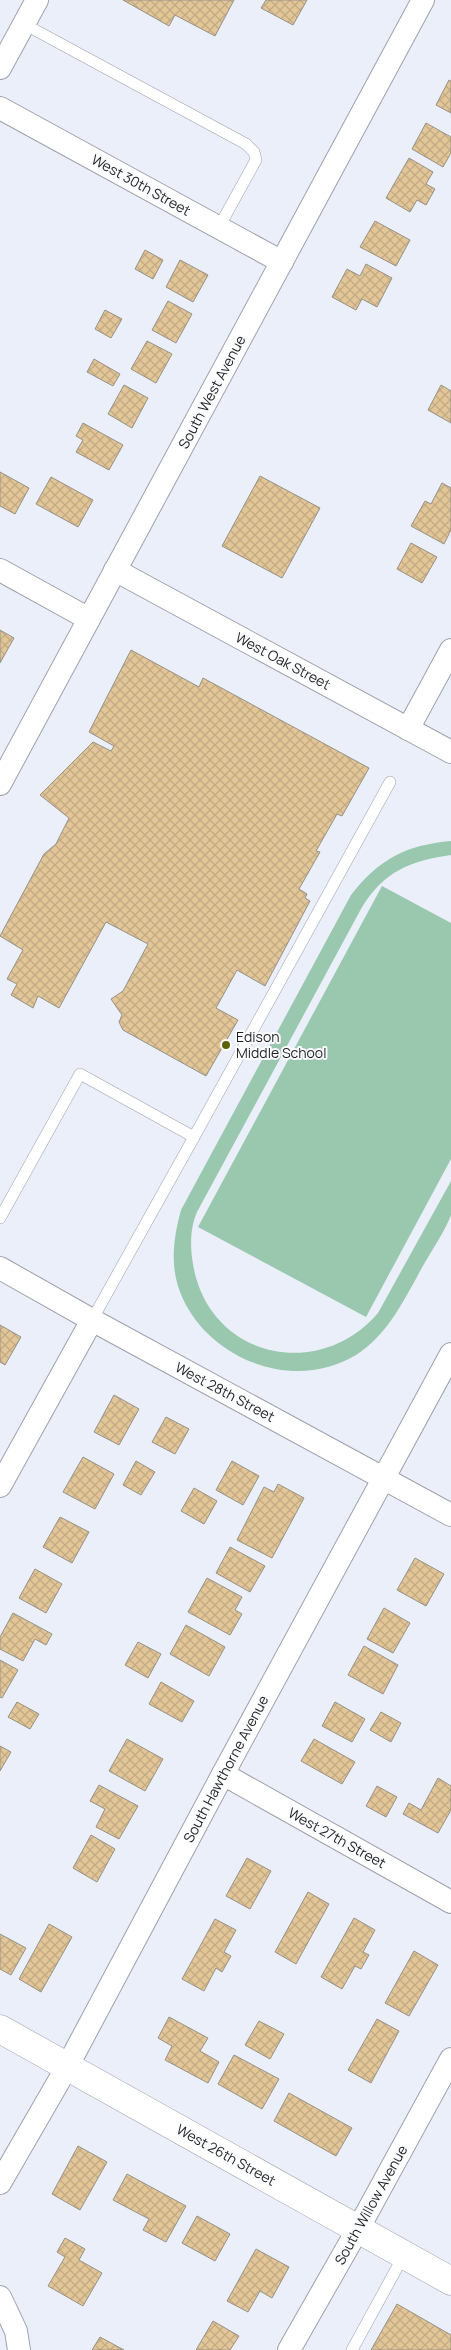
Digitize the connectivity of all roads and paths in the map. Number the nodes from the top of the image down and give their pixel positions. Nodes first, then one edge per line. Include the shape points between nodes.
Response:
1 (37, 0) edge
2 (424, 0) edge
3 (24, 24) junction
4 (0, 68) edge
5 (0, 108) edge
6 (219, 227) junction
7 (282, 262) junction
8 (0, 570) edge
9 (115, 570) junction
10 (89, 619) junction
11 (451, 650) edge
12 (408, 729) junction
13 (451, 752) edge
14 (390, 782) dead end
15 (0, 784) edge
16 (194, 1137) junction
17 (0, 1218) edge
18 (0, 1268) edge
19 (92, 1320) junction
20 (451, 1354) edge
21 (383, 1478) junction
22 (0, 1486) edge
23 (451, 1515) edge
24 (223, 1774) junction
25 (451, 1902) edge
26 (0, 2029) edge
27 (451, 2059) edge
28 (68, 2067) junction
29 (0, 2182) edge
30 (358, 2229) junction
31 (404, 2255) junction
32 (451, 2281) edge
33 (0, 2297) edge
34 (19, 2350) edge
35 (289, 2350) edge
36 (352, 2350) edge

1 - 3 street
2 - 7 street, South West Avenue
3 - 4 street
3 - 6 lane via 246,144 254,152 256,160
5 - 6 street, West 30th Street
6 - 7 street, West 30th Street
7 - 9 street, South West Avenue
8 - 10 street
9 - 10 street, South West Avenue
9 - 12 street, West Oak Street
10 - 15 street, South West Avenue
11 - 12 street
12 - 13 street, West Oak Street
14 - 16 lane
16 - 17 lane via 80,1074
16 - 19 lane
18 - 19 street, West 28th Street
19 - 21 street, West 28th Street
19 - 22 street
20 - 21 street, South Hawthorne Avenue
21 - 23 street, West 28th Street
21 - 24 street, South Hawthorne Avenue
24 - 25 street, West 27th Street
24 - 28 street, South Hawthorne Avenue
26 - 28 main road, West 26th Street
27 - 30 street, South Willow Avenue
28 - 29 street, South Hawthorne Avenue
28 - 30 main road, West 26th Street
30 - 31 main road, West 26th Street
30 - 35 street, South Willow Avenue
31 - 32 main road, West 26th Street
31 - 36 lane
33 - 34 street via 16,2331

